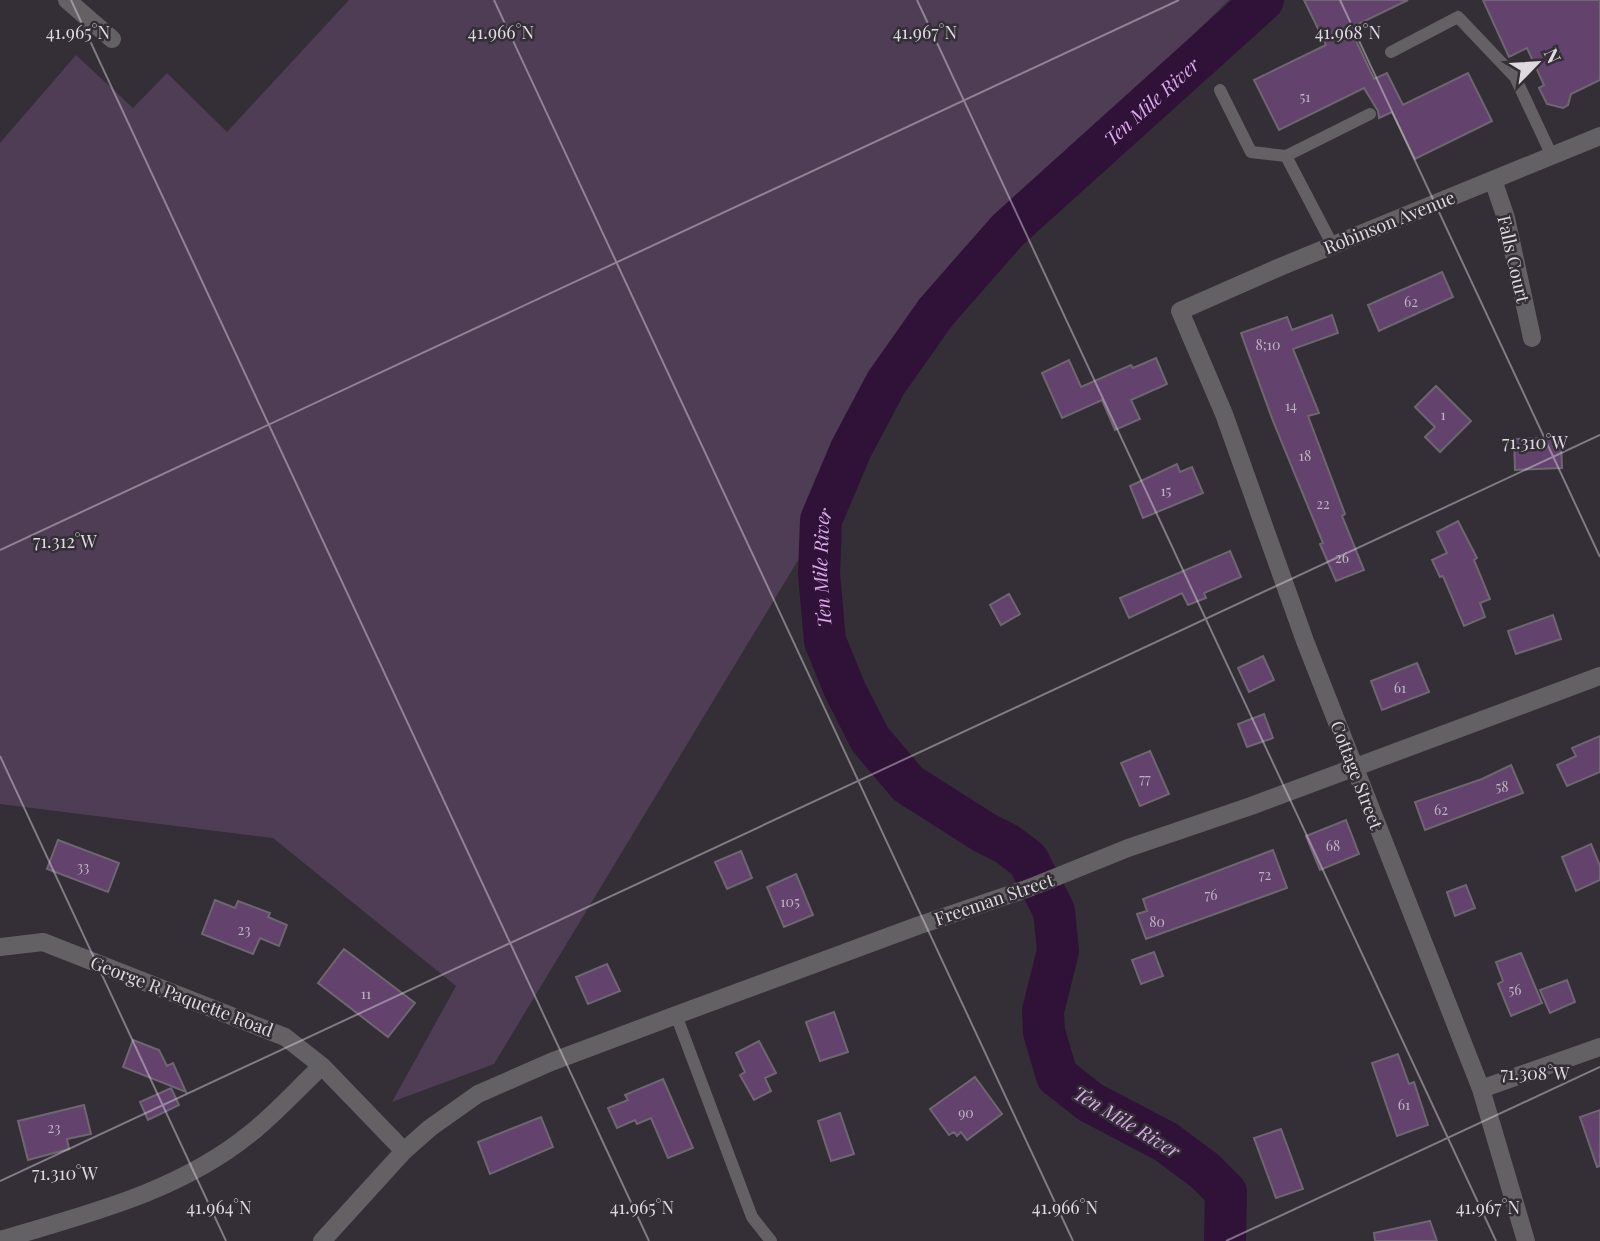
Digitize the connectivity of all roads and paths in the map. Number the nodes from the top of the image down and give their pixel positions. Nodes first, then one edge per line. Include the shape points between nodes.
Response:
1 (66, 0) edge
2 (112, 39) dead end
3 (1391, 52) dead end
4 (1220, 90) dead end
5 (1370, 114) dead end
6 (1600, 136) edge
7 (1286, 156) junction
8 (1552, 156) junction
9 (1493, 180) junction
10 (1332, 246) junction
11 (1180, 311) joint
12 (1532, 338) dead end
13 (1600, 676) edge
14 (1354, 768) junction
15 (0, 947) edge
16 (676, 1015) junction
17 (1600, 1047) edge
18 (322, 1066) junction
19 (1481, 1089) junction
20 (404, 1152) junction
21 (0, 1240) edge
22 (322, 1241) edge
23 (771, 1241) edge
24 (1526, 1241) edge

1 - 2 street
3 - 8 lane via 1458,17 1515,77
4 - 7 lane via 1251,152
5 - 7 lane
6 - 8 street, Robinson Avenue
7 - 10 lane
8 - 9 street, Robinson Avenue
9 - 10 street, Robinson Avenue
9 - 12 street, Falls Court via 1506,218
10 - 11 street, Robinson Avenue
11 - 14 street, Cottage Street via 1224,414
13 - 14 street, Freeman Street
14 - 16 street, Freeman Street
14 - 19 street, Cottage Street
15 - 18 street, George R Paquette Road via 43,942 285,1037
16 - 20 street, Freeman Street via 478,1094
16 - 23 lane via 752,1217
17 - 19 street
18 - 20 street, George R Paquette Road
18 - 21 street via 251,1134 200,1167 132,1200
19 - 24 street, Cottage Street
20 - 22 street, Freeman Street

